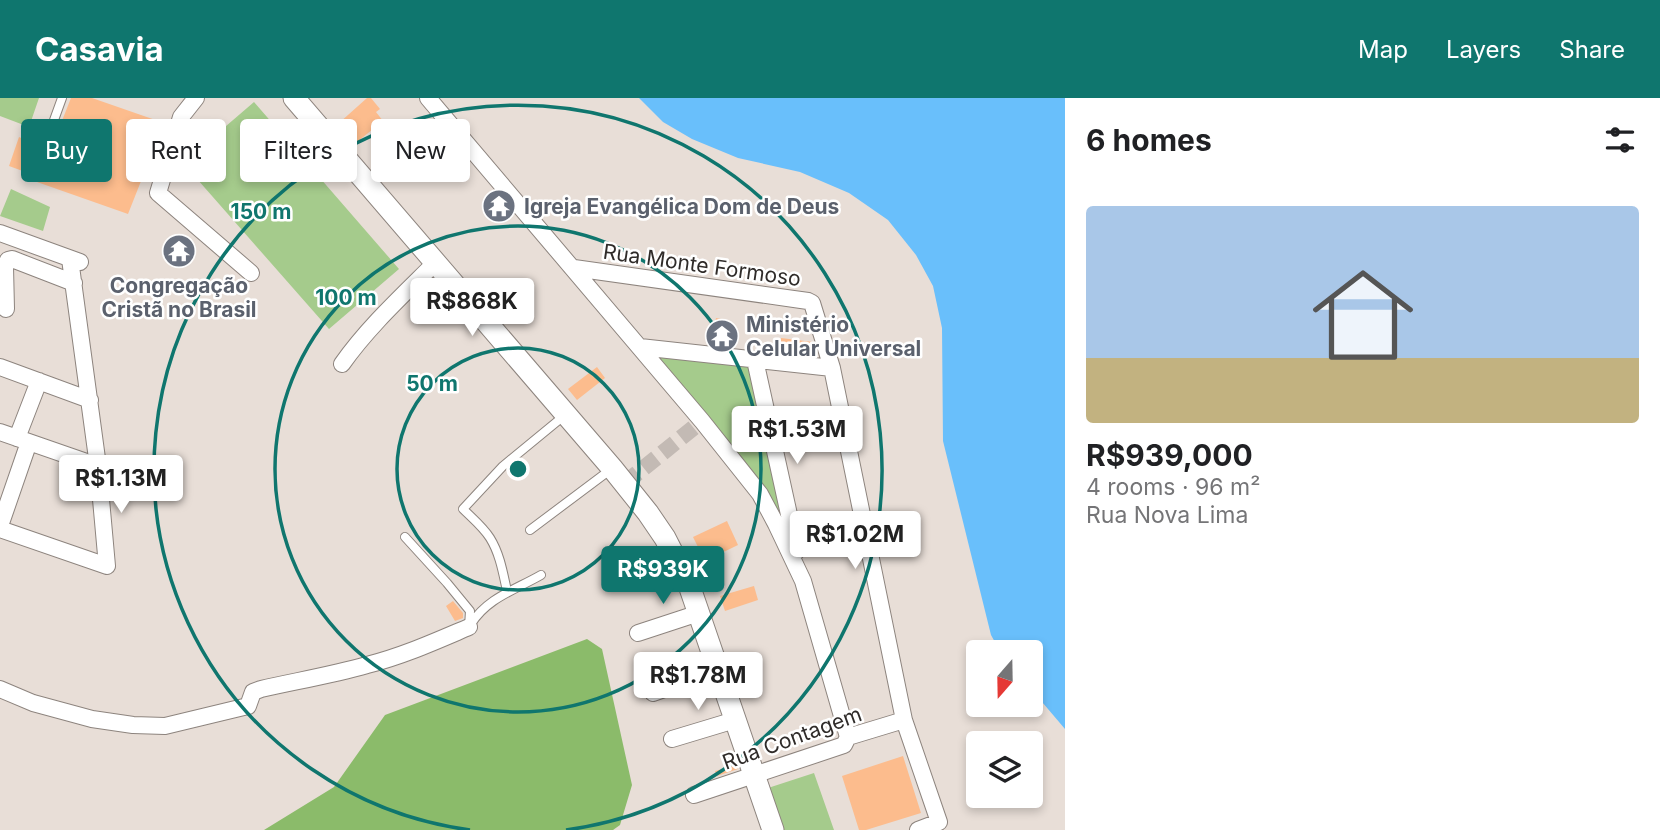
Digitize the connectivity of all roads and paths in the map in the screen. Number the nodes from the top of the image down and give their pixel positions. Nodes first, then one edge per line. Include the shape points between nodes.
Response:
1 (62, 98) edge
2 (196, 98) edge
3 (294, 98) edge
4 (428, 98) edge
5 (54, 119) edge
6 (0, 233) edge
7 (435, 263) junction
8 (574, 268) junction
9 (251, 273) dead end
10 (74, 283) junction
11 (6, 309) dead end
12 (640, 347) junction
13 (755, 360) junction
14 (342, 364) dead end
15 (0, 367) edge
16 (832, 368) junction
17 (38, 381) junction
18 (90, 400) junction
19 (565, 414) junction
20 (0, 432) edge
21 (23, 440) junction
22 (99, 466) junction
23 (612, 468) junction
24 (0, 528) edge
25 (530, 530) dead end
26 (405, 537) dead end
27 (541, 575) dead end
28 (803, 581) junction
29 (508, 591) junction
30 (699, 613) junction
31 (470, 627) junction
32 (638, 633) dead end
33 (718, 670) junction
34 (0, 689) edge
35 (653, 693) dead end
36 (735, 720) junction
37 (904, 720) junction
38 (848, 737) junction
39 (672, 739) dead end
40 (754, 776) junction
41 (694, 795) dead end
42 (773, 830) edge
43 (920, 830) edge

1 - 5 lane
2 - 9 street via 181,117 158,193
3 - 7 street
4 - 8 street
6 - 10 street via 76,261
7 - 14 street
7 - 19 street
8 - 12 street
8 - 16 street, Rua Monte Formoso via 811,301
10 - 11 street via 8,260
10 - 18 street
12 - 13 street
12 - 28 street via 760,494
13 - 16 street
13 - 28 street
15 - 17 street
16 - 37 street, Rua Monte Formoso
17 - 18 street
17 - 21 street
18 - 22 street
19 - 23 street
19 - 29 lane via 503,466 463,509 489,536
20 - 21 street
21 - 22 street
21 - 24 street
22 - 24 street via 107,566
23 - 25 lane
23 - 30 street via 665,538
26 - 31 lane via 470,611
27 - 29 lane
28 - 38 street
29 - 31 lane via 484,607
30 - 32 street
30 - 33 street
31 - 34 street via 370,665 261,689 253,692 248,706 165,726 92,719
33 - 35 street
33 - 36 street
36 - 39 street
36 - 40 street
37 - 38 street, Rua Contagem
37 - 43 street, Rua Monte Formoso via 939,822
38 - 40 street, Rua Contagem via 844,745
40 - 41 street, Rua Contagem
40 - 42 street

